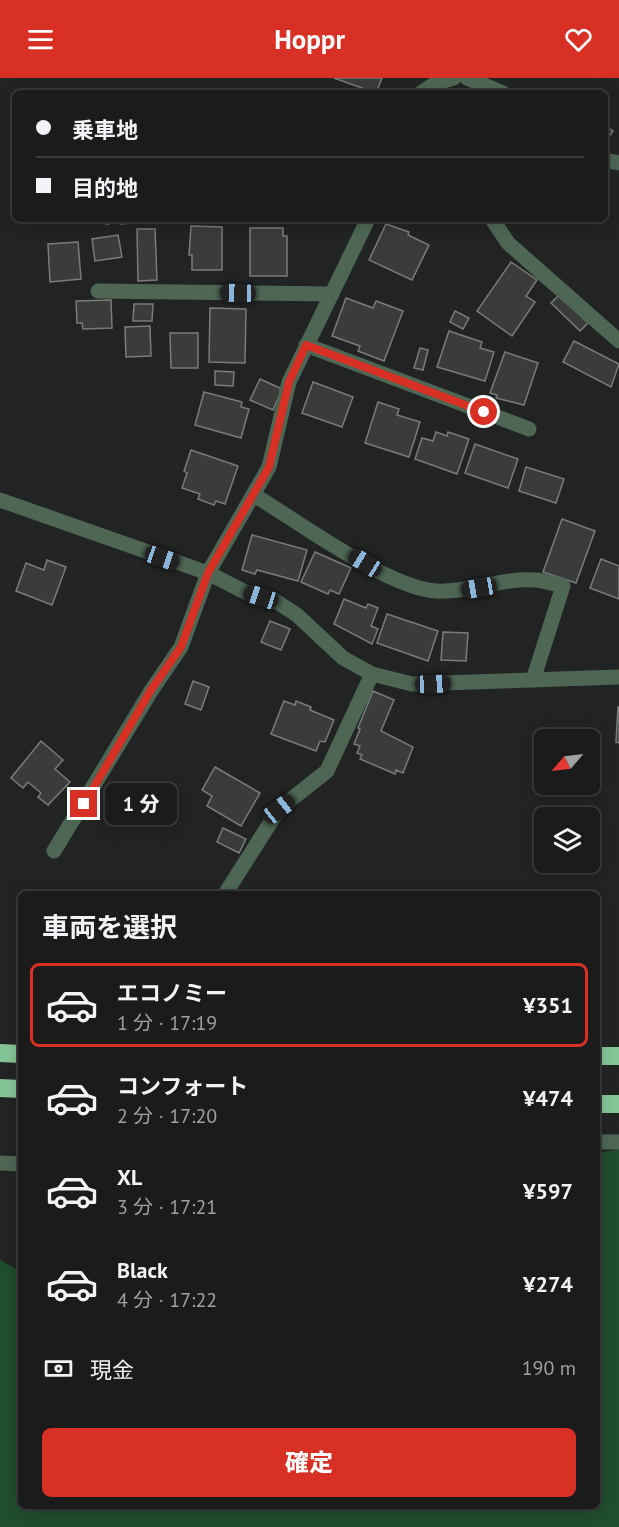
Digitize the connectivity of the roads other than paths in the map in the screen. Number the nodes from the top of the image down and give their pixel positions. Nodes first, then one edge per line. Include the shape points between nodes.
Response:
1 (454, 78) edge
2 (467, 78) edge
3 (426, 90) edge
4 (497, 90) edge
5 (367, 222) edge
6 (494, 222) edge
7 (98, 291) dead end
8 (332, 294) junction
9 (619, 341) edge
10 (306, 345) junction
11 (529, 429) dead end
12 (254, 495) junction
13 (0, 500) edge
14 (208, 573) junction
15 (372, 674) junction
16 (619, 677) edge
17 (533, 680) junction
18 (54, 851) dead end
19 (227, 891) edge
20 (0, 1053) edge
21 (18, 1054) edge
22 (600, 1056) edge
23 (619, 1056) edge
24 (0, 1088) edge
25 (18, 1089) edge
26 (600, 1104) edge
27 (619, 1104) edge
28 (600, 1142) edge
29 (619, 1142) edge
30 (0, 1164) edge
31 (18, 1164) edge

1 - 3 street
2 - 4 street
5 - 8 street
6 - 9 street via 508,243
7 - 8 street
8 - 10 street
10 - 11 street
10 - 12 street via 289,382 269,467
12 - 14 street
12 - 17 street via 384,575 409,585 459,592 535,580 563,586
13 - 14 street
14 - 15 street via 245,592 277,602 297,615 343,658
14 - 18 street via 181,647
15 - 17 street via 412,684
15 - 19 street via 327,771 279,809
16 - 17 street
20 - 21 highway
22 - 23 highway
24 - 25 highway
26 - 27 highway
28 - 29 street
30 - 31 street

